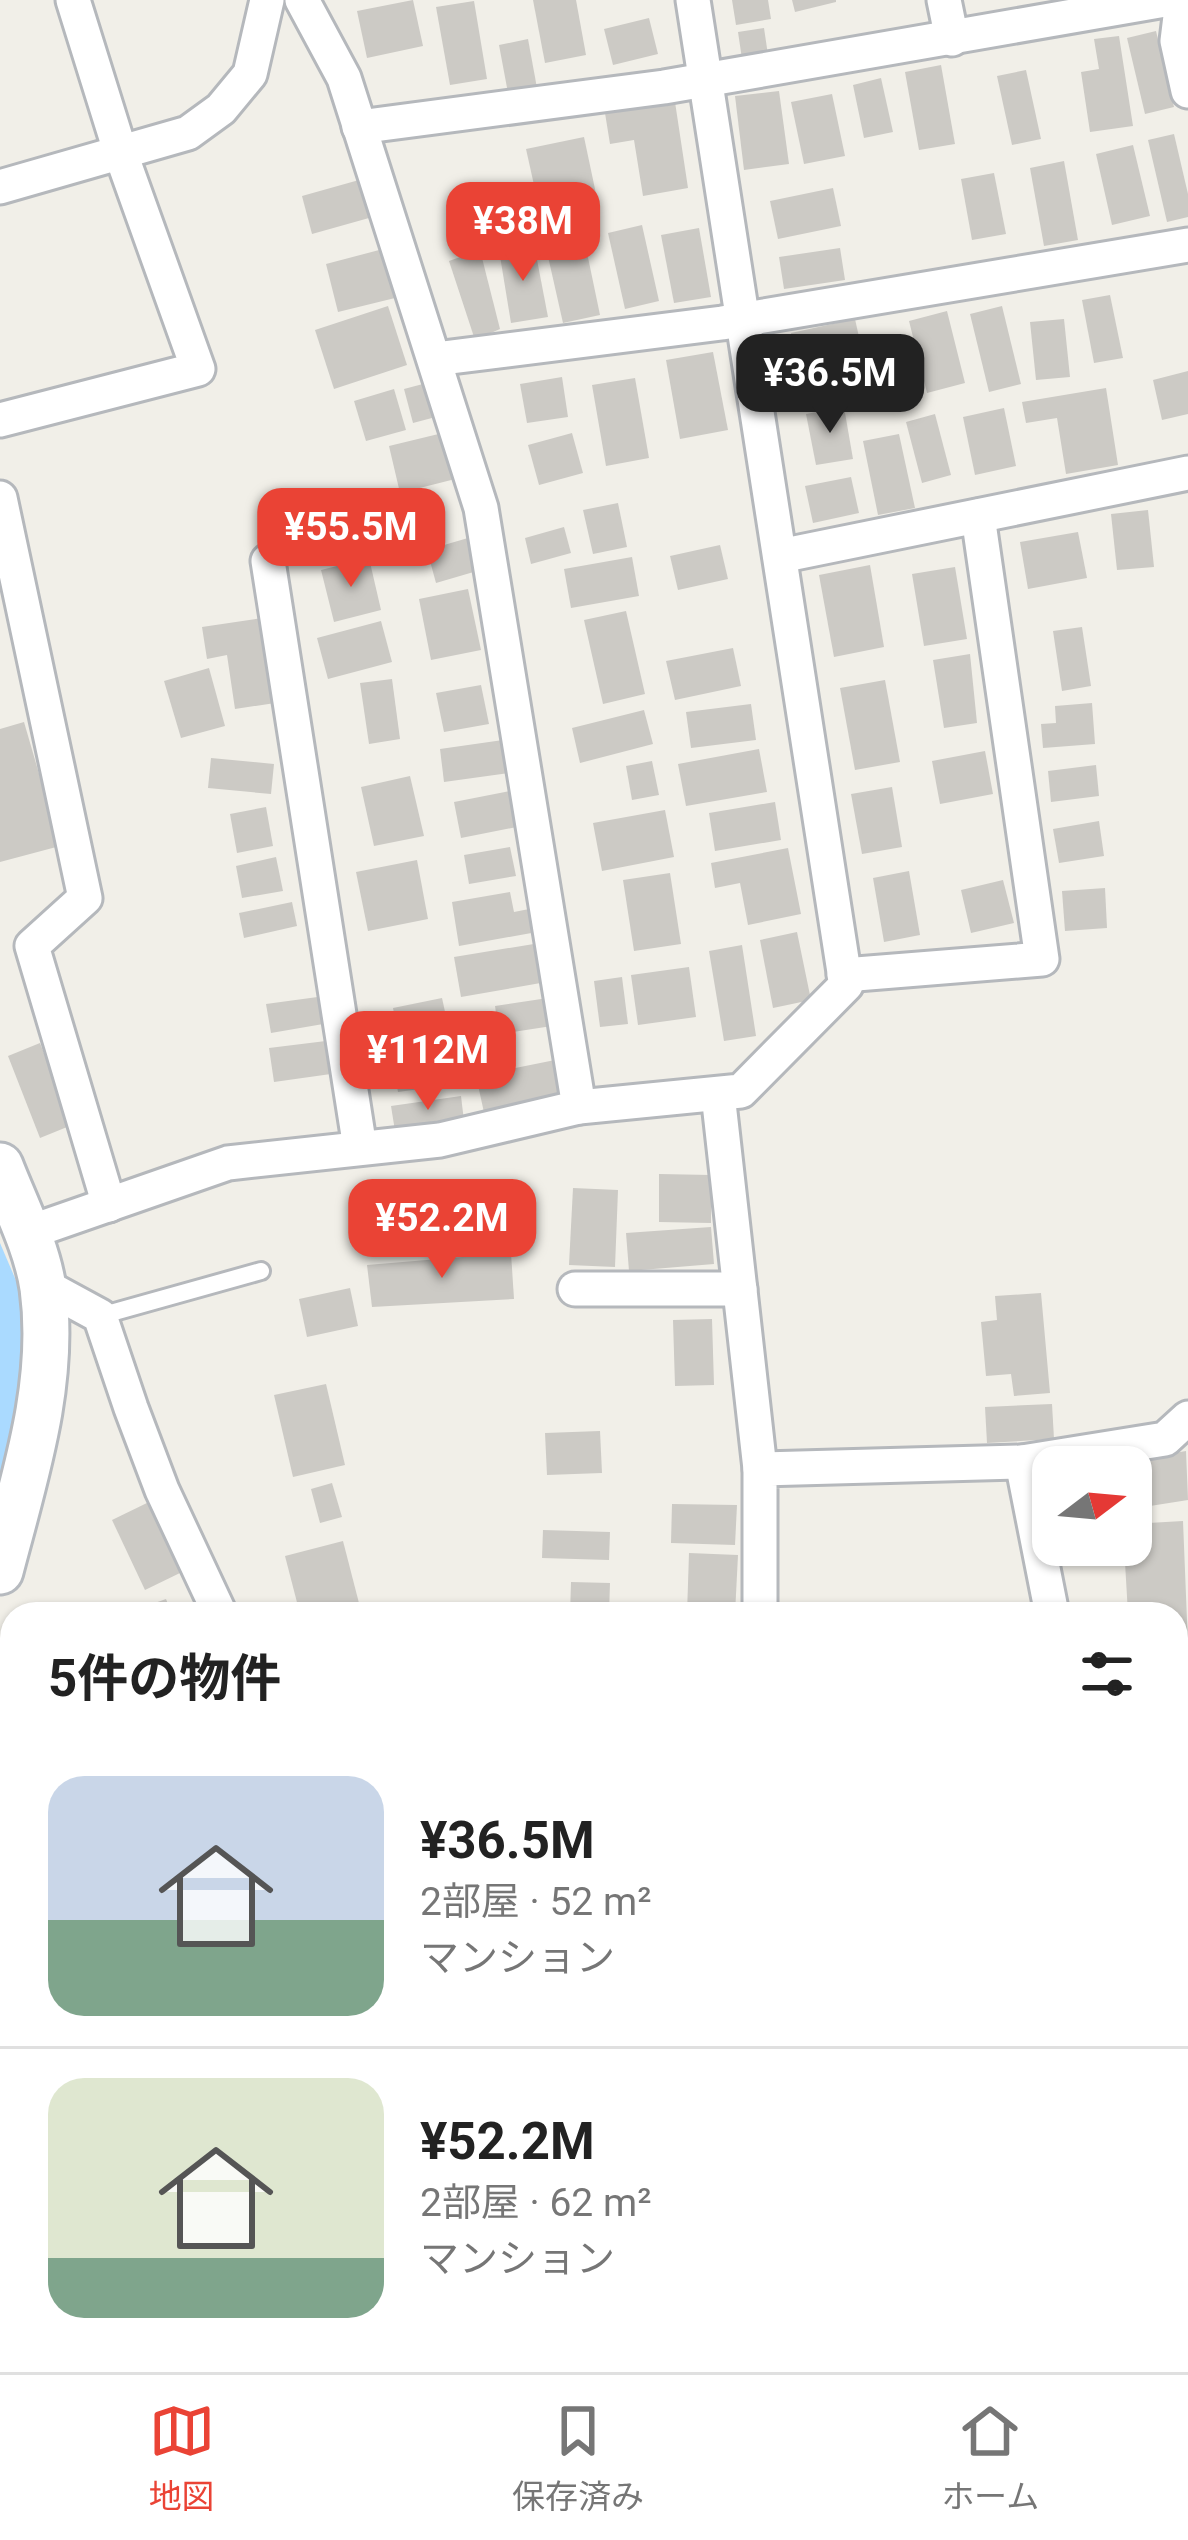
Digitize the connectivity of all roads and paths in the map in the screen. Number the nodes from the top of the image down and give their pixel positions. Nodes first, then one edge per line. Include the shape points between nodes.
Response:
1 (73, 0) edge
2 (267, 0) edge
3 (302, 0) edge
4 (693, 0) edge
5 (944, 0) edge
6 (1165, 0) edge
7 (1182, 0) edge
8 (952, 38) junction
9 (1183, 42) edge
10 (704, 80) junction
11 (1188, 91) edge
12 (359, 127) junction
13 (121, 154) junction
14 (0, 187) edge
15 (1188, 245) edge
16 (744, 319) junction
17 (435, 359) junction
18 (0, 420) edge
19 (1188, 473) edge
20 (0, 498) edge
21 (978, 516) junction
22 (780, 556) junction
23 (268, 561) dead end
24 (844, 975) junction
25 (718, 1094) junction
26 (579, 1107) junction
27 (360, 1148) junction
28 (0, 1166) edge
29 (110, 1205) junction
30 (27, 1233) junction
31 (261, 1271) dead end
32 (43, 1285) junction
33 (575, 1289) dead end
34 (740, 1289) junction
35 (100, 1316) junction
36 (1188, 1418) edge
37 (1022, 1462) junction
38 (760, 1469) junction
39 (0, 1571) edge
40 (214, 1602) edge
41 (760, 1602) edge
42 (1050, 1602) edge

1 - 13 street
2 - 13 street via 250,74 221,109 188,133
3 - 12 street via 344,78
4 - 10 street
5 - 8 street
6 - 8 street
7 - 9 street
8 - 10 street
9 - 11 street
10 - 12 street
10 - 16 street
12 - 17 street
13 - 14 street
13 - 18 street via 198,369
15 - 16 street
16 - 17 street
16 - 22 street
17 - 26 street via 481,508
19 - 21 street
20 - 29 street via 85,898 32,946
21 - 22 street
21 - 24 street via 1042,958
22 - 24 street
23 - 27 street
24 - 25 street via 846,985 741,1091
25 - 26 street
25 - 34 street
26 - 27 street via 440,1140
27 - 29 street via 228,1163
28 - 30 main road
29 - 30 street
30 - 32 main road
31 - 35 lane
32 - 35 street
32 - 39 main road via 38,1424
33 - 34 street
34 - 38 street
35 - 40 street via 162,1490
36 - 37 street via 1165,1439
37 - 38 street
37 - 42 street
38 - 41 street

